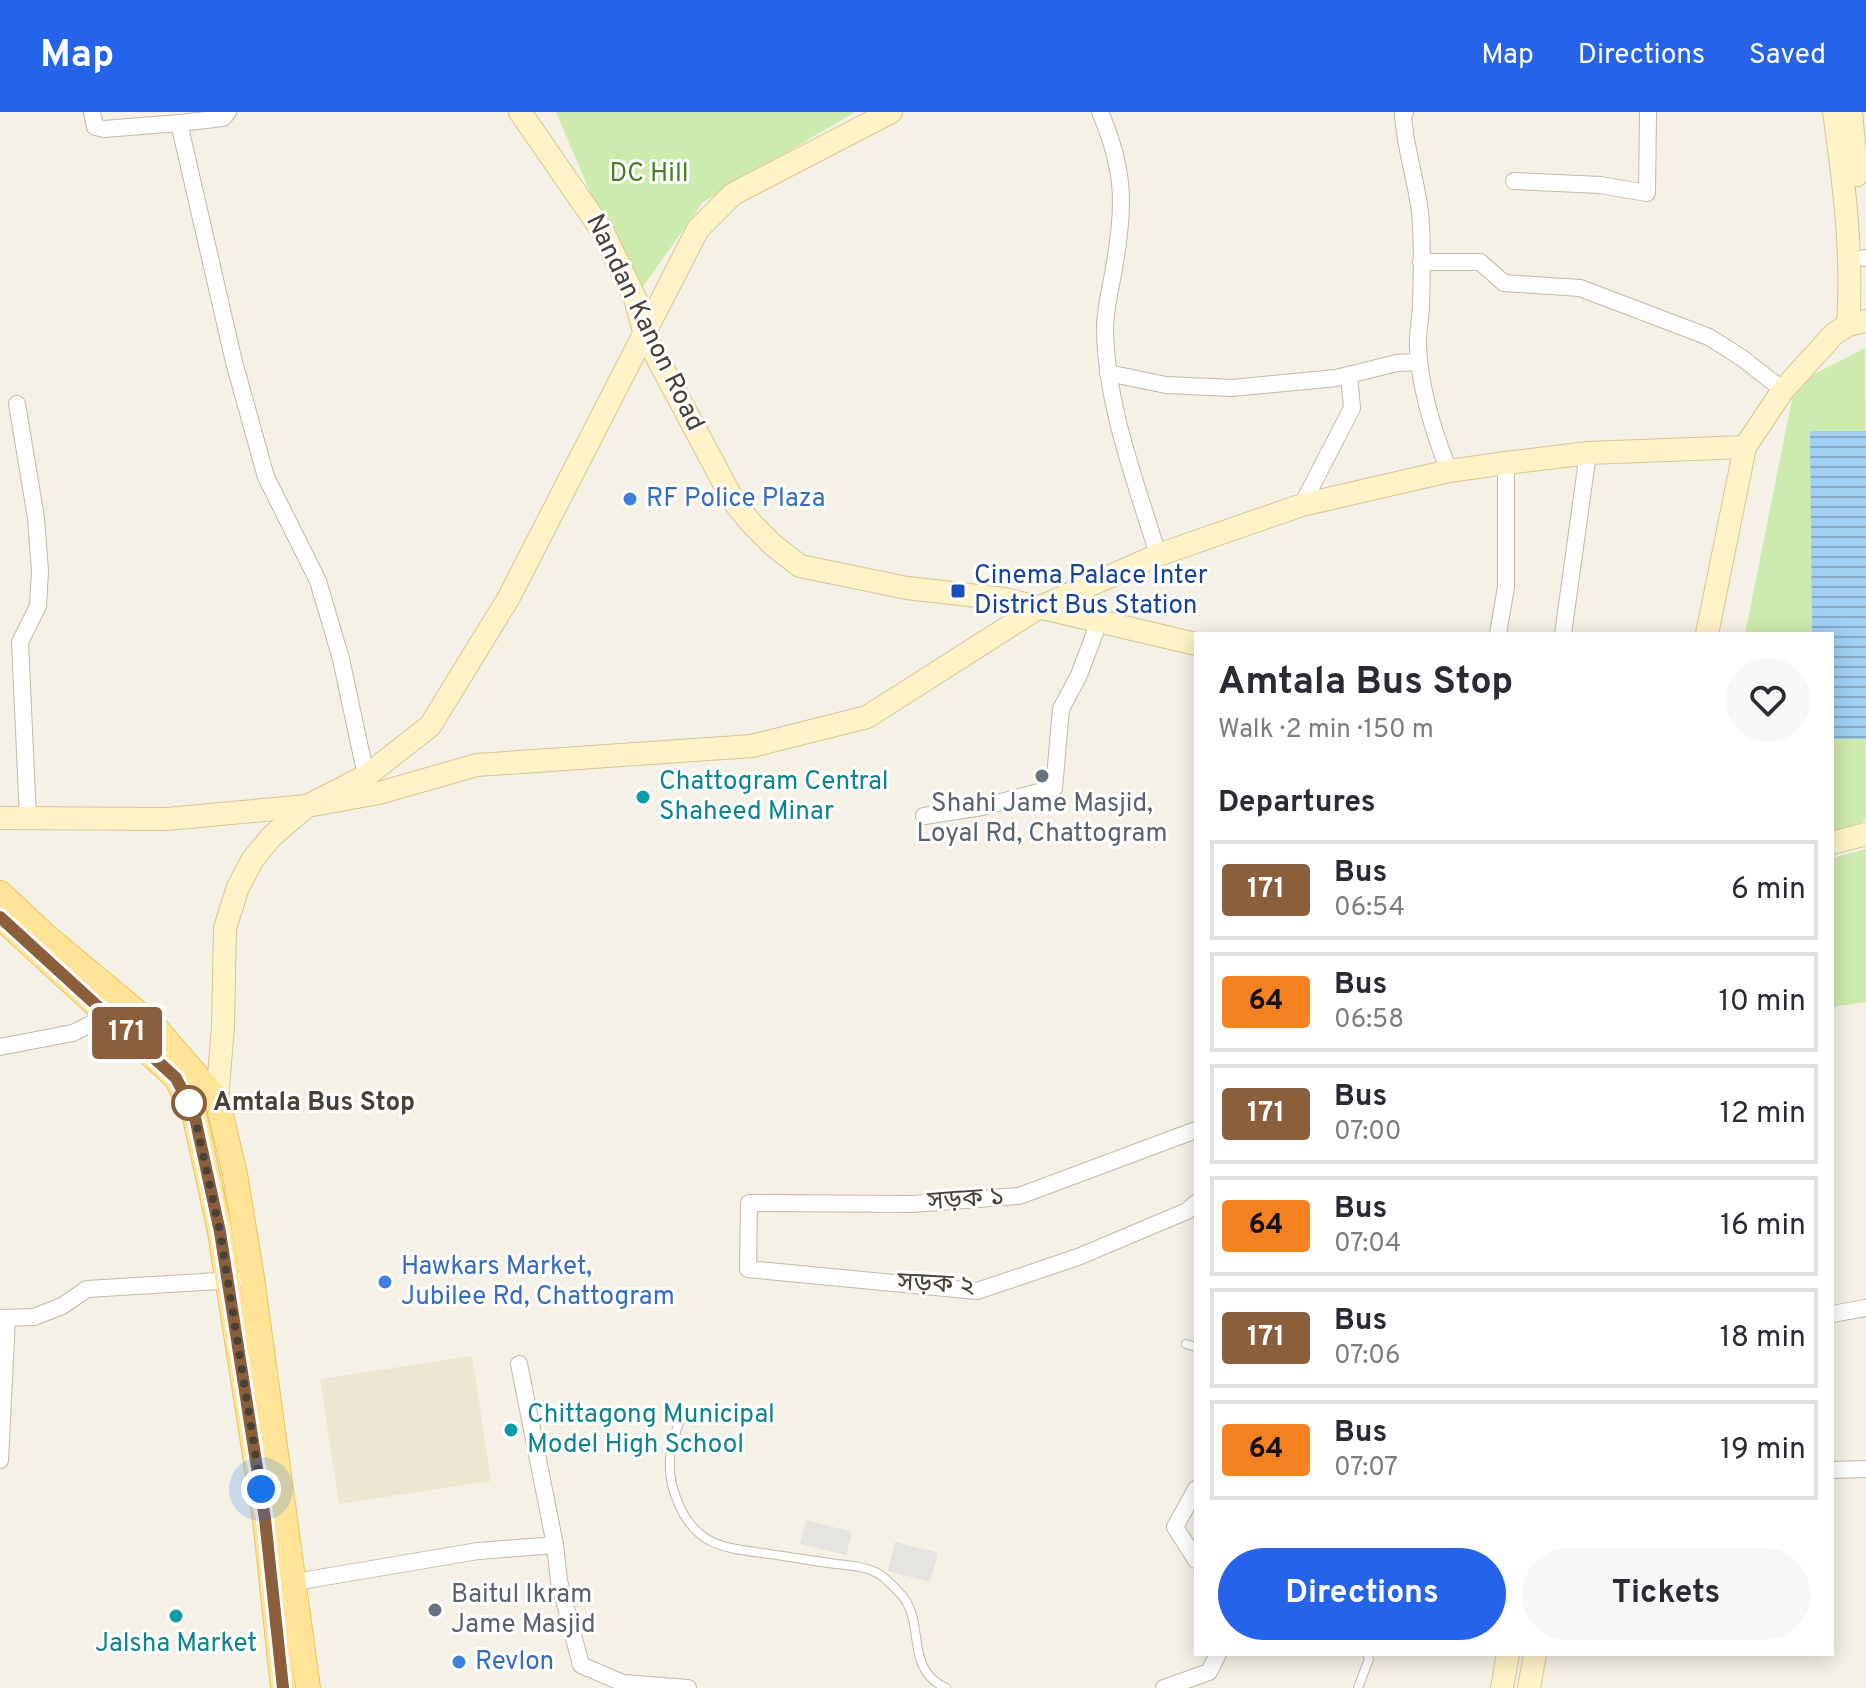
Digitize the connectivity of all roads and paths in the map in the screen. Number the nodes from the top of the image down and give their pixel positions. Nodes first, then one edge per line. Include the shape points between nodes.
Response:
1 (92, 112) edge
2 (228, 112) edge
3 (520, 112) edge
4 (891, 112) edge
5 (1100, 112) edge
6 (1405, 112) edge
7 (1648, 112) edge
8 (1834, 112) edge
9 (1851, 112) edge
10 (179, 123) junction
11 (1514, 181) dead end
12 (1421, 262) junction
13 (1865, 265) edge
14 (1857, 323) edge
15 (645, 335) junction
16 (1419, 362) junction
17 (1108, 373) junction
18 (1349, 375) junction
19 (1783, 390) junction
20 (17, 404) dead end
21 (1745, 447) junction
22 (1588, 453) junction
23 (1506, 463) junction
24 (1449, 471) junction
25 (1302, 505) junction
26 (1158, 555) junction
27 (1038, 608) junction
28 (1099, 622) junction
29 (1498, 632) edge
30 (1563, 632) edge
31 (1707, 632) edge
32 (1194, 644) edge
33 (366, 776) junction
34 (307, 806) junction
35 (924, 816) dead end
36 (0, 818) edge
37 (28, 818) junction
38 (1866, 834) edge
39 (1834, 842) edge
40 (0, 893) edge
41 (0, 917) edge
42 (117, 1010) junction
43 (0, 1047) edge
44 (217, 1099) junction
45 (1194, 1131) edge
46 (1194, 1205) edge
47 (750, 1228) joint
48 (252, 1278) junction
49 (228, 1280) junction
50 (1866, 1308) edge
51 (1834, 1314) edge
52 (4, 1318) edge
53 (1186, 1344) dead end
54 (1194, 1346) edge
55 (519, 1364) dead end
56 (683, 1411) dead end
57 (0, 1460) edge
58 (1866, 1469) edge
59 (1834, 1470) edge
60 (1194, 1493) edge
61 (555, 1545) junction
62 (1194, 1557) edge
63 (295, 1582) junction
64 (1217, 1656) edge
65 (1368, 1656) edge
66 (1508, 1656) edge
67 (1535, 1656) edge
68 (624, 1686) edge
69 (283, 1688) edge
70 (308, 1688) edge
71 (688, 1688) edge
72 (946, 1688) edge
73 (1164, 1688) edge
74 (1358, 1688) edge
75 (1502, 1688) edge
76 (1529, 1688) edge

1 - 10 street via 95,127 104,129
2 - 10 street via 223,118
3 - 15 main road, Nandan Kanon Road via 603,232 635,298
4 - 15 main road via 733,194 698,229
5 - 17 street via 1114,145 1122,198 1105,325
6 - 12 street via 1404,143 1420,211
7 - 11 street via 1647,193
8 - 14 main road
9 - 13 main road
10 - 33 street via 266,477 318,581
12 - 16 street
12 - 19 street via 1480,262 1504,283 1580,288 1621,302 1709,337
14 - 19 main road via 1834,334
15 - 27 main road, Nandan Kanon Road via 734,502 800,566
15 - 33 main road via 508,599 430,726
16 - 18 street
16 - 24 street via 1427,412
17 - 18 street via 1166,385 1232,388
17 - 26 street
18 - 25 street via 1352,408
19 - 21 main road
20 - 37 street via 40,571 38,606 20,642
21 - 22 main road
21 - 31 main road
22 - 23 main road
22 - 30 street
23 - 24 main road
23 - 29 street via 1506,587
24 - 25 main road
25 - 26 main road
26 - 27 main road
27 - 28 main road, Nandan Kanon Road
27 - 34 main road via 867,717 752,746 477,765 379,793
28 - 32 main road, Nandan Kanon Road
28 - 35 street via 1061,709 1054,788
33 - 34 main road
34 - 37 main road via 167,819
34 - 44 main road via 253,859 225,928
36 - 37 main road
38 - 39 main road
40 - 42 main road
41 - 42 main road
42 - 43 street via 73,1033
42 - 44 main road via 155,1027
42 - 49 main road via 176,1078 194,1113
44 - 48 main road
45 - 47 street, সড়ক ১ via 1019,1196 912,1204 749,1203
46 - 47 street, সড়ক ২ via 1078,1257 977,1291 748,1269
48 - 49 street
48 - 63 main road
49 - 52 street via 87,1289 34,1317
49 - 69 main road via 265,1519
50 - 51 street
52 - 57 street
53 - 54 lane
55 - 61 street
56 - 72 lane via 670,1453 670,1478 683,1513 698,1534 734,1551 879,1573 907,1603 916,1650 930,1677
58 - 59 street
60 - 62 street via 1175,1527
61 - 63 street via 478,1551
61 - 68 street via 581,1665
63 - 70 main road
64 - 73 street via 1209,1672
65 - 74 lane
66 - 75 main road
67 - 76 main road
68 - 71 street

